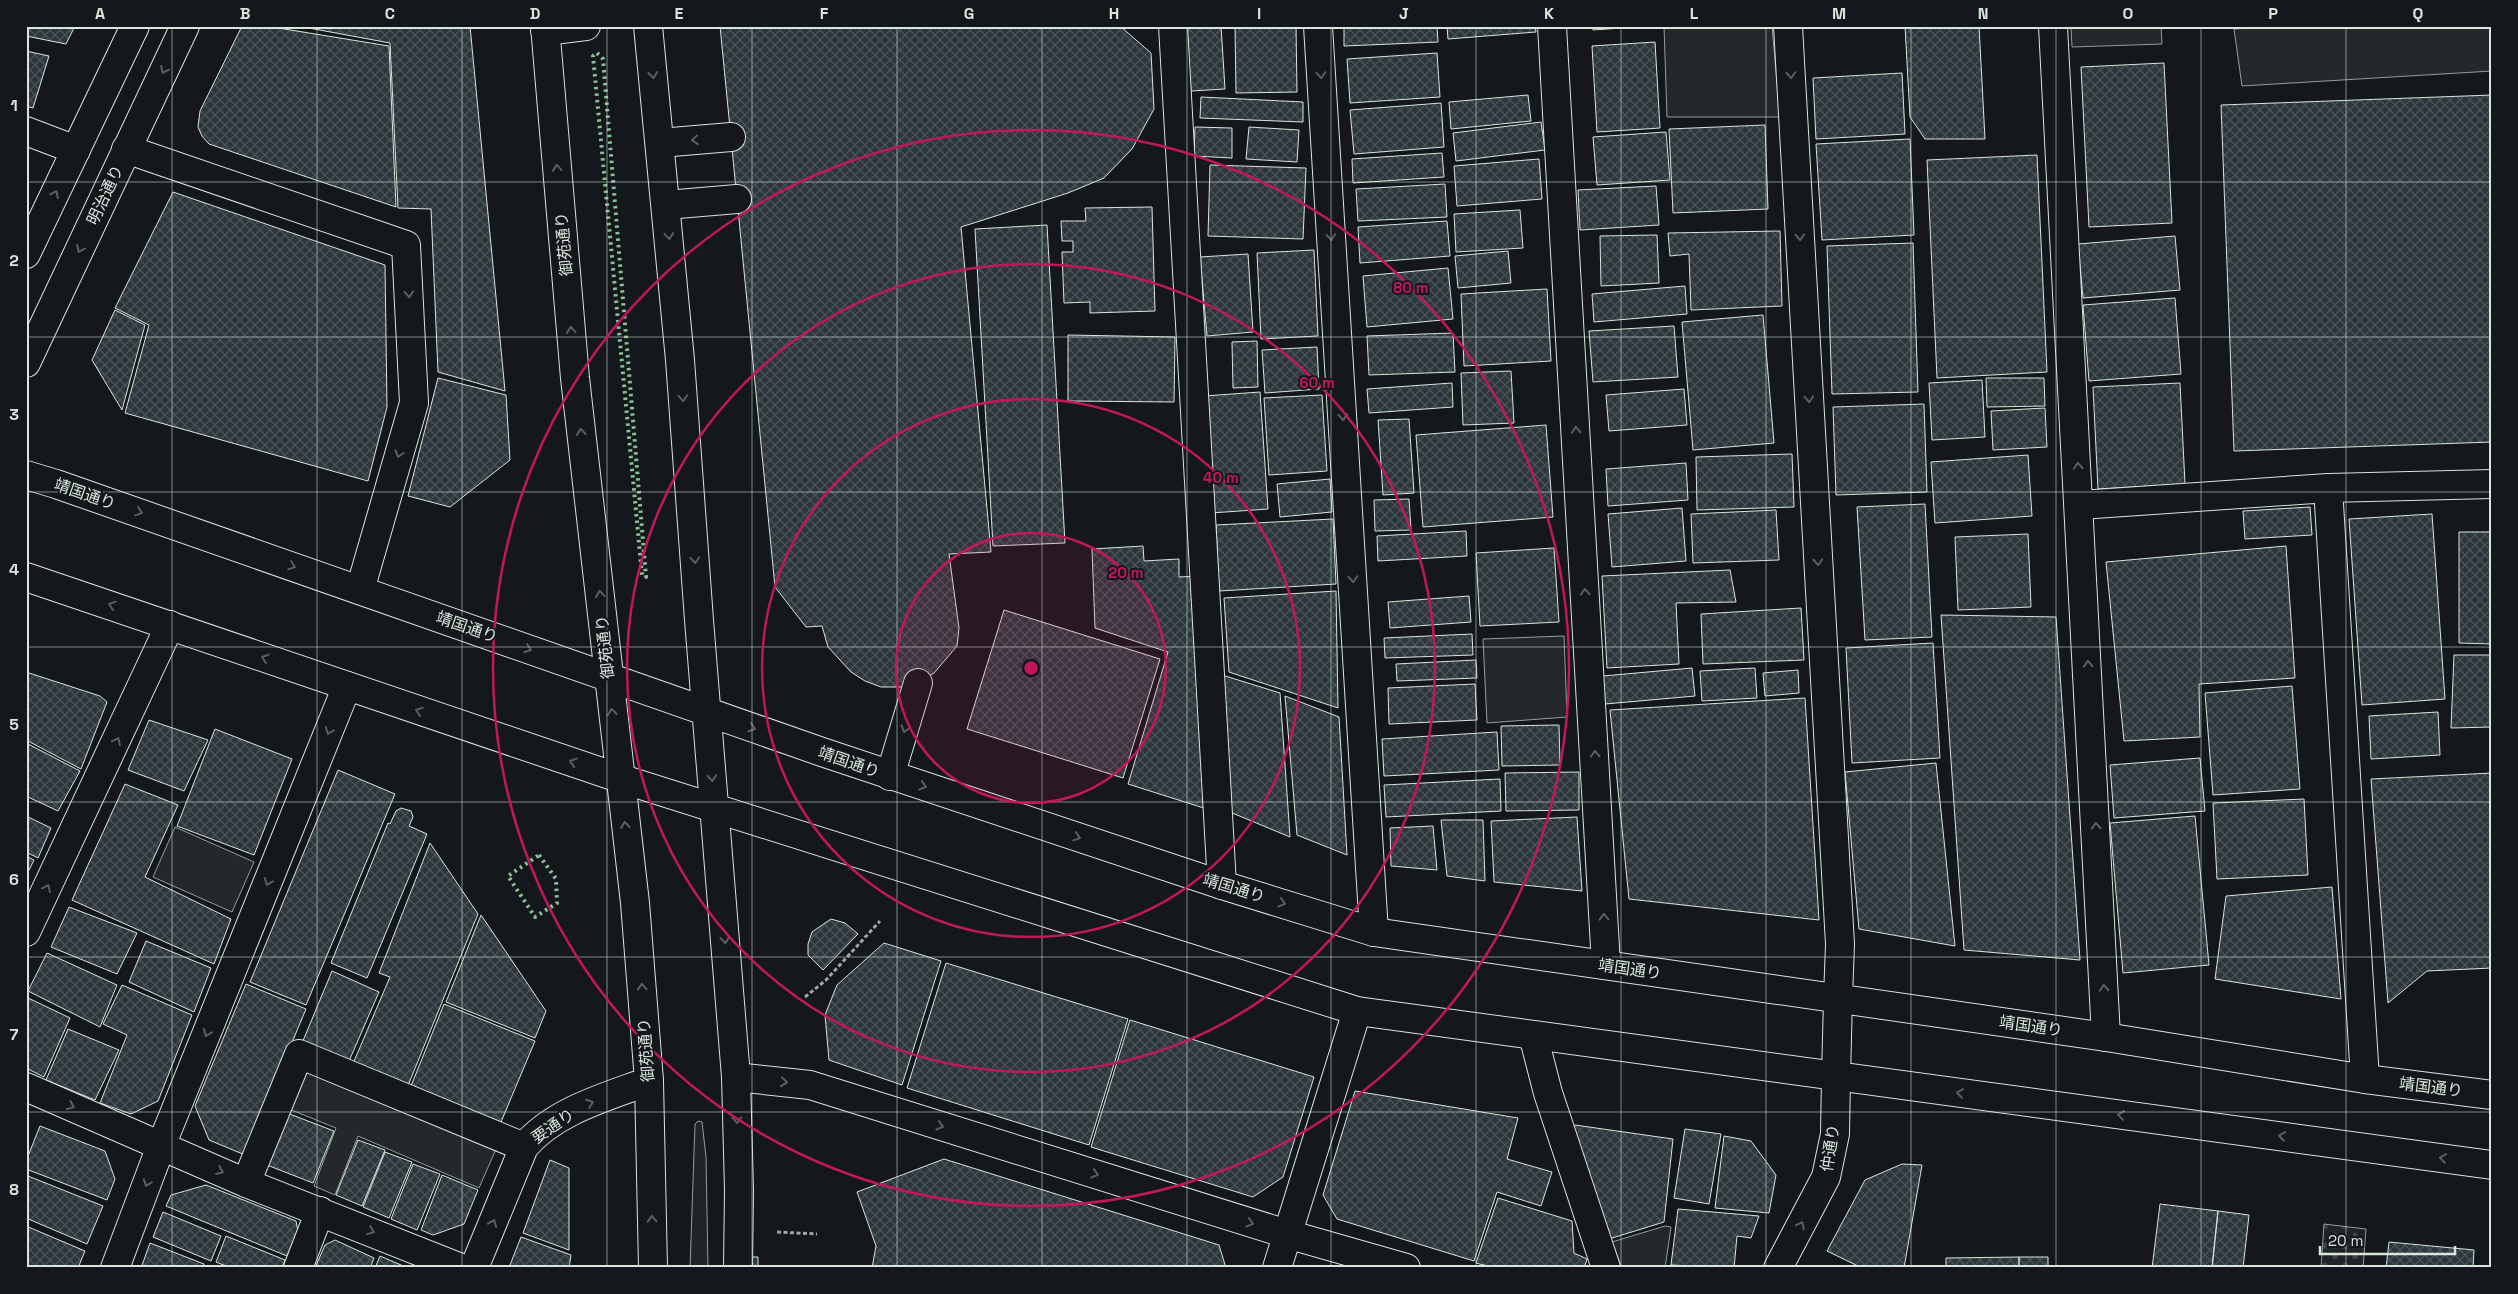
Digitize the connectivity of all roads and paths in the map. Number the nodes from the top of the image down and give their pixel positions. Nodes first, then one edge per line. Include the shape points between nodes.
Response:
1 (136, 26) edge
2 (185, 26) edge
3 (586, 26) edge
4 (648, 26) edge
5 (1173, 26) edge
6 (1318, 26) edge
7 (1552, 26) edge
8 (1788, 26) edge
9 (2053, 26) edge
10 (545, 29) edge
11 (26, 131) edge
12 (731, 137) dead end
13 (660, 143) junction
14 (126, 149) junction
15 (76, 150) junction
16 (737, 199) dead end
17 (666, 205) junction
18 (26, 254) edge
19 (26, 363) edge
20 (26, 475) edge
21 (2492, 484) edge
22 (2328, 488) junction
23 (2080, 505) junction
24 (26, 577) edge
25 (360, 590) junction
26 (170, 626) junction
27 (608, 677) junction
28 (918, 683) dead end
29 (347, 686) junction
30 (706, 712) junction
31 (890, 776) junction
32 (619, 778) junction
33 (714, 807) junction
34 (1222, 885) junction
35 (880, 921) dead end
36 (26, 932) edge
37 (1374, 932) junction
38 (1606, 965) junction
39 (805, 997) dead end
40 (1838, 998) junction
41 (1357, 1011) junction
42 (1533, 1035) junction
43 (2106, 1037) junction
44 (1836, 1076) junction
45 (736, 1077) junction
46 (2365, 1079) junction
47 (648, 1081) junction
48 (26, 1087) edge
49 (2492, 1095) edge
50 (161, 1146) junction
51 (524, 1147) junction
52 (2492, 1165) edge
53 (246, 1183) junction
54 (320, 1211) junction
55 (1287, 1234) junction
56 (115, 1268) edge
57 (298, 1268) edge
58 (461, 1268) edge
59 (474, 1268) edge
60 (653, 1268) edge
61 (738, 1268) edge
62 (1276, 1268) edge
63 (1406, 1268) edge
64 (1606, 1268) edge
65 (1778, 1268) edge

1 - 15 street
2 -> 14 street, 明治通り
3 - 10 street
4 -> 13 street
5 - 34 street
6 -> 37 street
38 -> 7 street
8 -> 40 street, 仲通り via 1840,944
23 -> 9 street
27 -> 10 street, 御苑通り via 576,378
11 - 15 street
12 -> 13 street
13 - 17 street
14 -> 19 street, 明治通り
14 -> 25 street via 406,245 414,403
18 -> 15 street
16 - 17 street
17 -> 30 street
20 -> 25 street, 靖国通り
21 - 22 street
22 - 23 street
22 - 46 street
43 -> 23 street
26 -> 24 street
25 -> 27 street, 靖国通り
29 -> 26 street
36 -> 26 street
27 - 30 street, 靖国通り
32 -> 27 street, 御苑通り
28 -> 31 street
32 -> 29 street
29 -> 50 street
30 -> 31 street, 靖国通り
30 -> 33 street
31 -> 34 street, 靖国通り
32 - 33 street
47 -> 32 street, 御苑通り via 634,902
33 - 41 street
33 -> 45 street
34 -> 37 street, 靖国通り
35 - 39 path via 826,980
37 - 38 street, 靖国通り
38 - 40 street, 靖国通り
40 - 43 street, 靖国通り
40 - 44 street, 仲通り
41 - 42 street
41 - 55 street
42 - 44 street
42 - 64 street via 1548,1093
43 - 46 street, 靖国通り
52 -> 44 street
65 -> 44 street, 仲通り via 1826,1177 1835,1134
45 -> 55 street via 810,1085
45 -> 61 street
46 - 49 street, 靖国通り
51 -> 47 street, 要通り via 534,1135 578,1108
60 -> 47 street, 御苑通り
48 -> 50 street
50 -> 53 street
50 -> 56 street
51 - 53 street via 300,1054
59 -> 51 street, 要通り
53 - 54 street
54 - 57 street
54 -> 58 street
55 - 62 street
55 - 63 street

